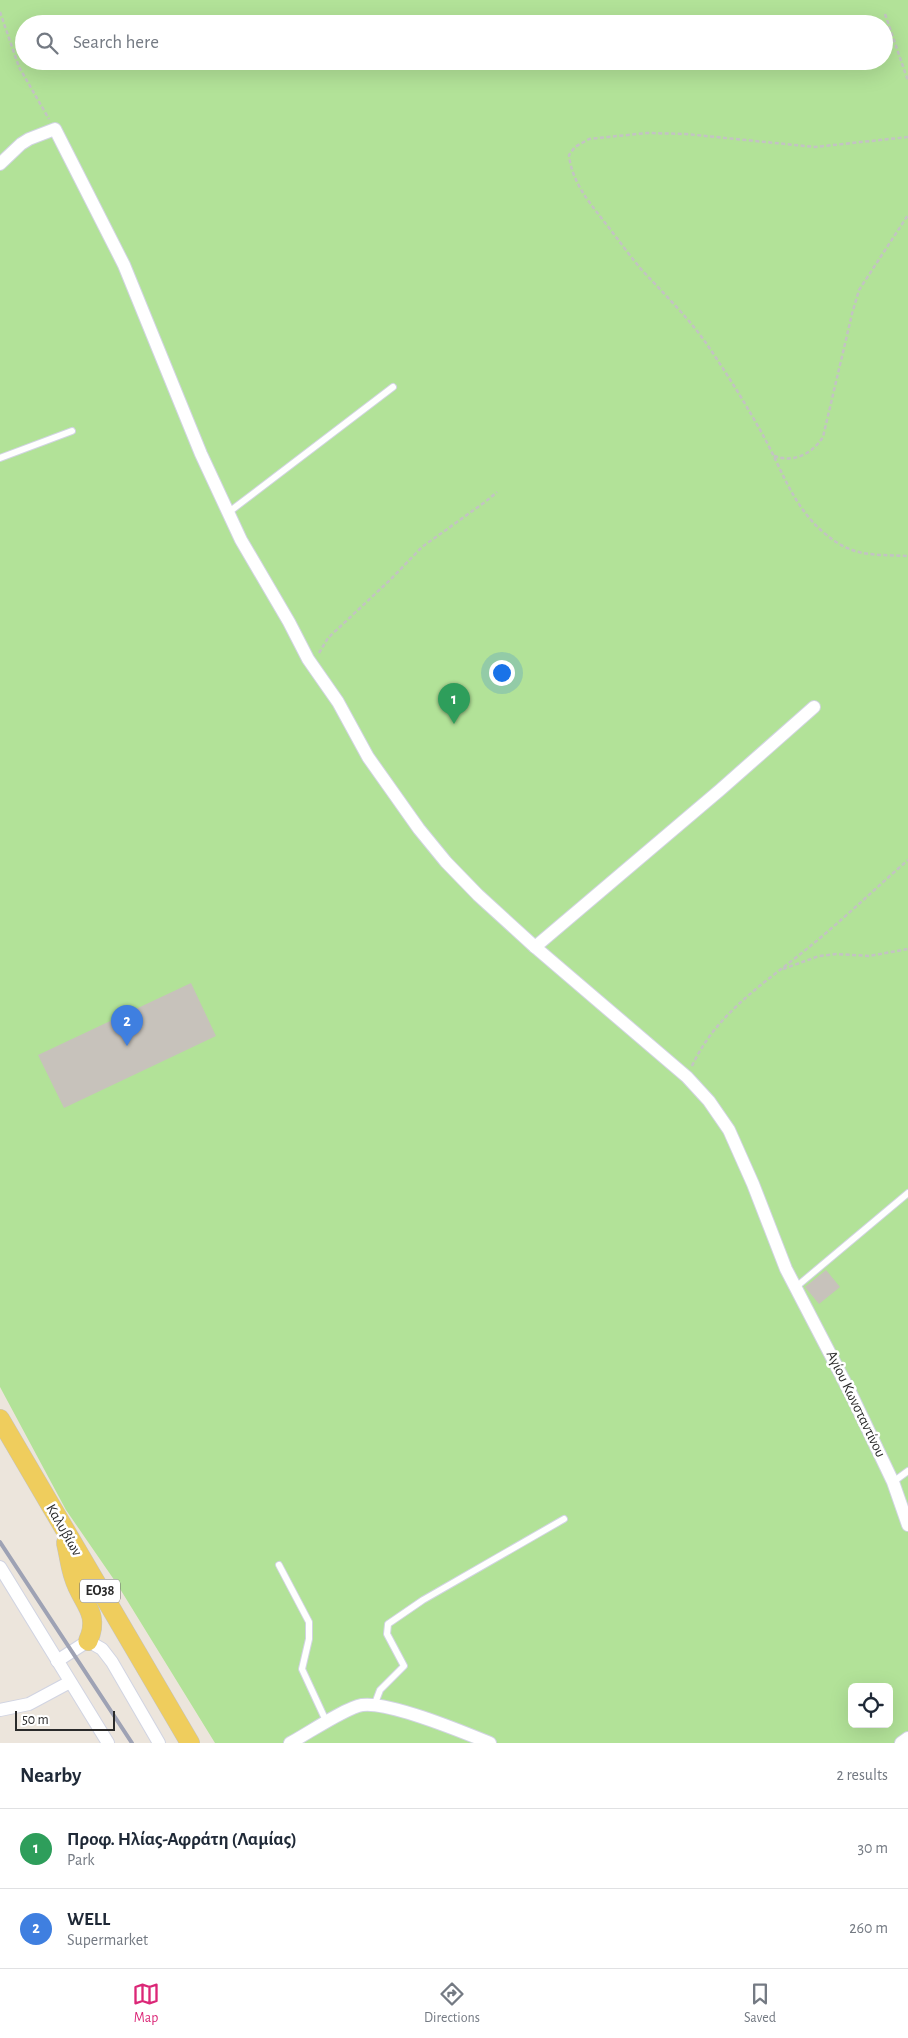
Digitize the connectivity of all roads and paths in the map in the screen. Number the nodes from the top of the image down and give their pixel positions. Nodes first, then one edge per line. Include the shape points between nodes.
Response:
1 (0, 12) edge
2 (893, 37) edge
3 (15, 55) edge
4 (21, 70) edge
5 (908, 81) edge
6 (55, 129) junction
7 (908, 136) edge
8 (0, 164) edge
9 (908, 215) edge
10 (392, 387) dead end
11 (72, 431) dead end
12 (773, 456) junction
13 (0, 458) edge
14 (496, 492) dead end
15 (228, 512) junction
16 (908, 556) edge
17 (316, 670) junction
18 (814, 707) dead end
19 (908, 860) edge
20 (535, 947) junction
21 (908, 949) edge
22 (779, 970) junction
23 (687, 1077) junction
24 (908, 1194) edge
25 (796, 1287) junction
26 (0, 1419) edge
27 (908, 1470) edge
28 (893, 1482) junction
29 (564, 1519) dead end
30 (908, 1525) edge
31 (63, 1529) junction
32 (279, 1565) dead end
33 (0, 1567) edge
34 (88, 1641) junction
35 (57, 1661) junction
36 (70, 1682) junction
37 (374, 1706) junction
38 (0, 1710) edge
39 (326, 1723) junction
40 (908, 1738) edge
41 (108, 1743) edge
42 (159, 1743) edge
43 (190, 1743) edge
44 (290, 1743) edge
45 (490, 1743) edge
46 (901, 1743) edge

1 - 3 path
2 - 5 path
4 - 6 path
6 - 8 street via 21,144
6 - 15 street, Αγίου Κωνσταντίνου via 124,265
7 - 12 path via 815,147 647,133 589,139 568,155 570,170 579,188 640,268 706,343
9 - 12 path via 859,290 823,437 816,448 804,455 789,459
10 - 15 lane
11 - 13 lane
12 - 16 path via 801,508 823,532 844,548 864,555
14 - 17 path via 422,546 328,638 319,653
15 - 17 street, Αγίου Κωνσταντίνου via 255,566
17 - 20 street, Αγίου Κωνσταντίνου via 368,757 419,829 478,895
18 - 20 street
19 - 22 path
20 - 23 street, Αγίου Κωνσταντίνου
21 - 22 path via 868,956 818,956
22 - 23 path via 720,1022 706,1040
23 - 25 street, Αγίου Κωνσταντίνου via 709,1100 728,1130
24 - 25 lane
25 - 28 street, Αγίου Κωνσταντίνου
26 - 31 main road, Καλυβίων / ΕΟ38
27 - 28 lane
28 - 30 street, Αγίου Κωνσταντίνου
29 - 37 lane via 423,1600 388,1624 387,1634 404,1666 380,1690
31 - 34 main road via 74,1580 93,1623
31 - 43 main road, Καλυβίων / ΕΟ38
32 - 39 lane via 309,1622 309,1639 302,1669
33 - 35 street
34 - 35 street
34 - 42 street via 102,1649 112,1662
35 - 36 street
36 - 38 street via 29,1704
36 - 41 street
37 - 39 street via 362,1705
37 - 45 street via 430,1720
39 - 44 street
40 - 46 street

